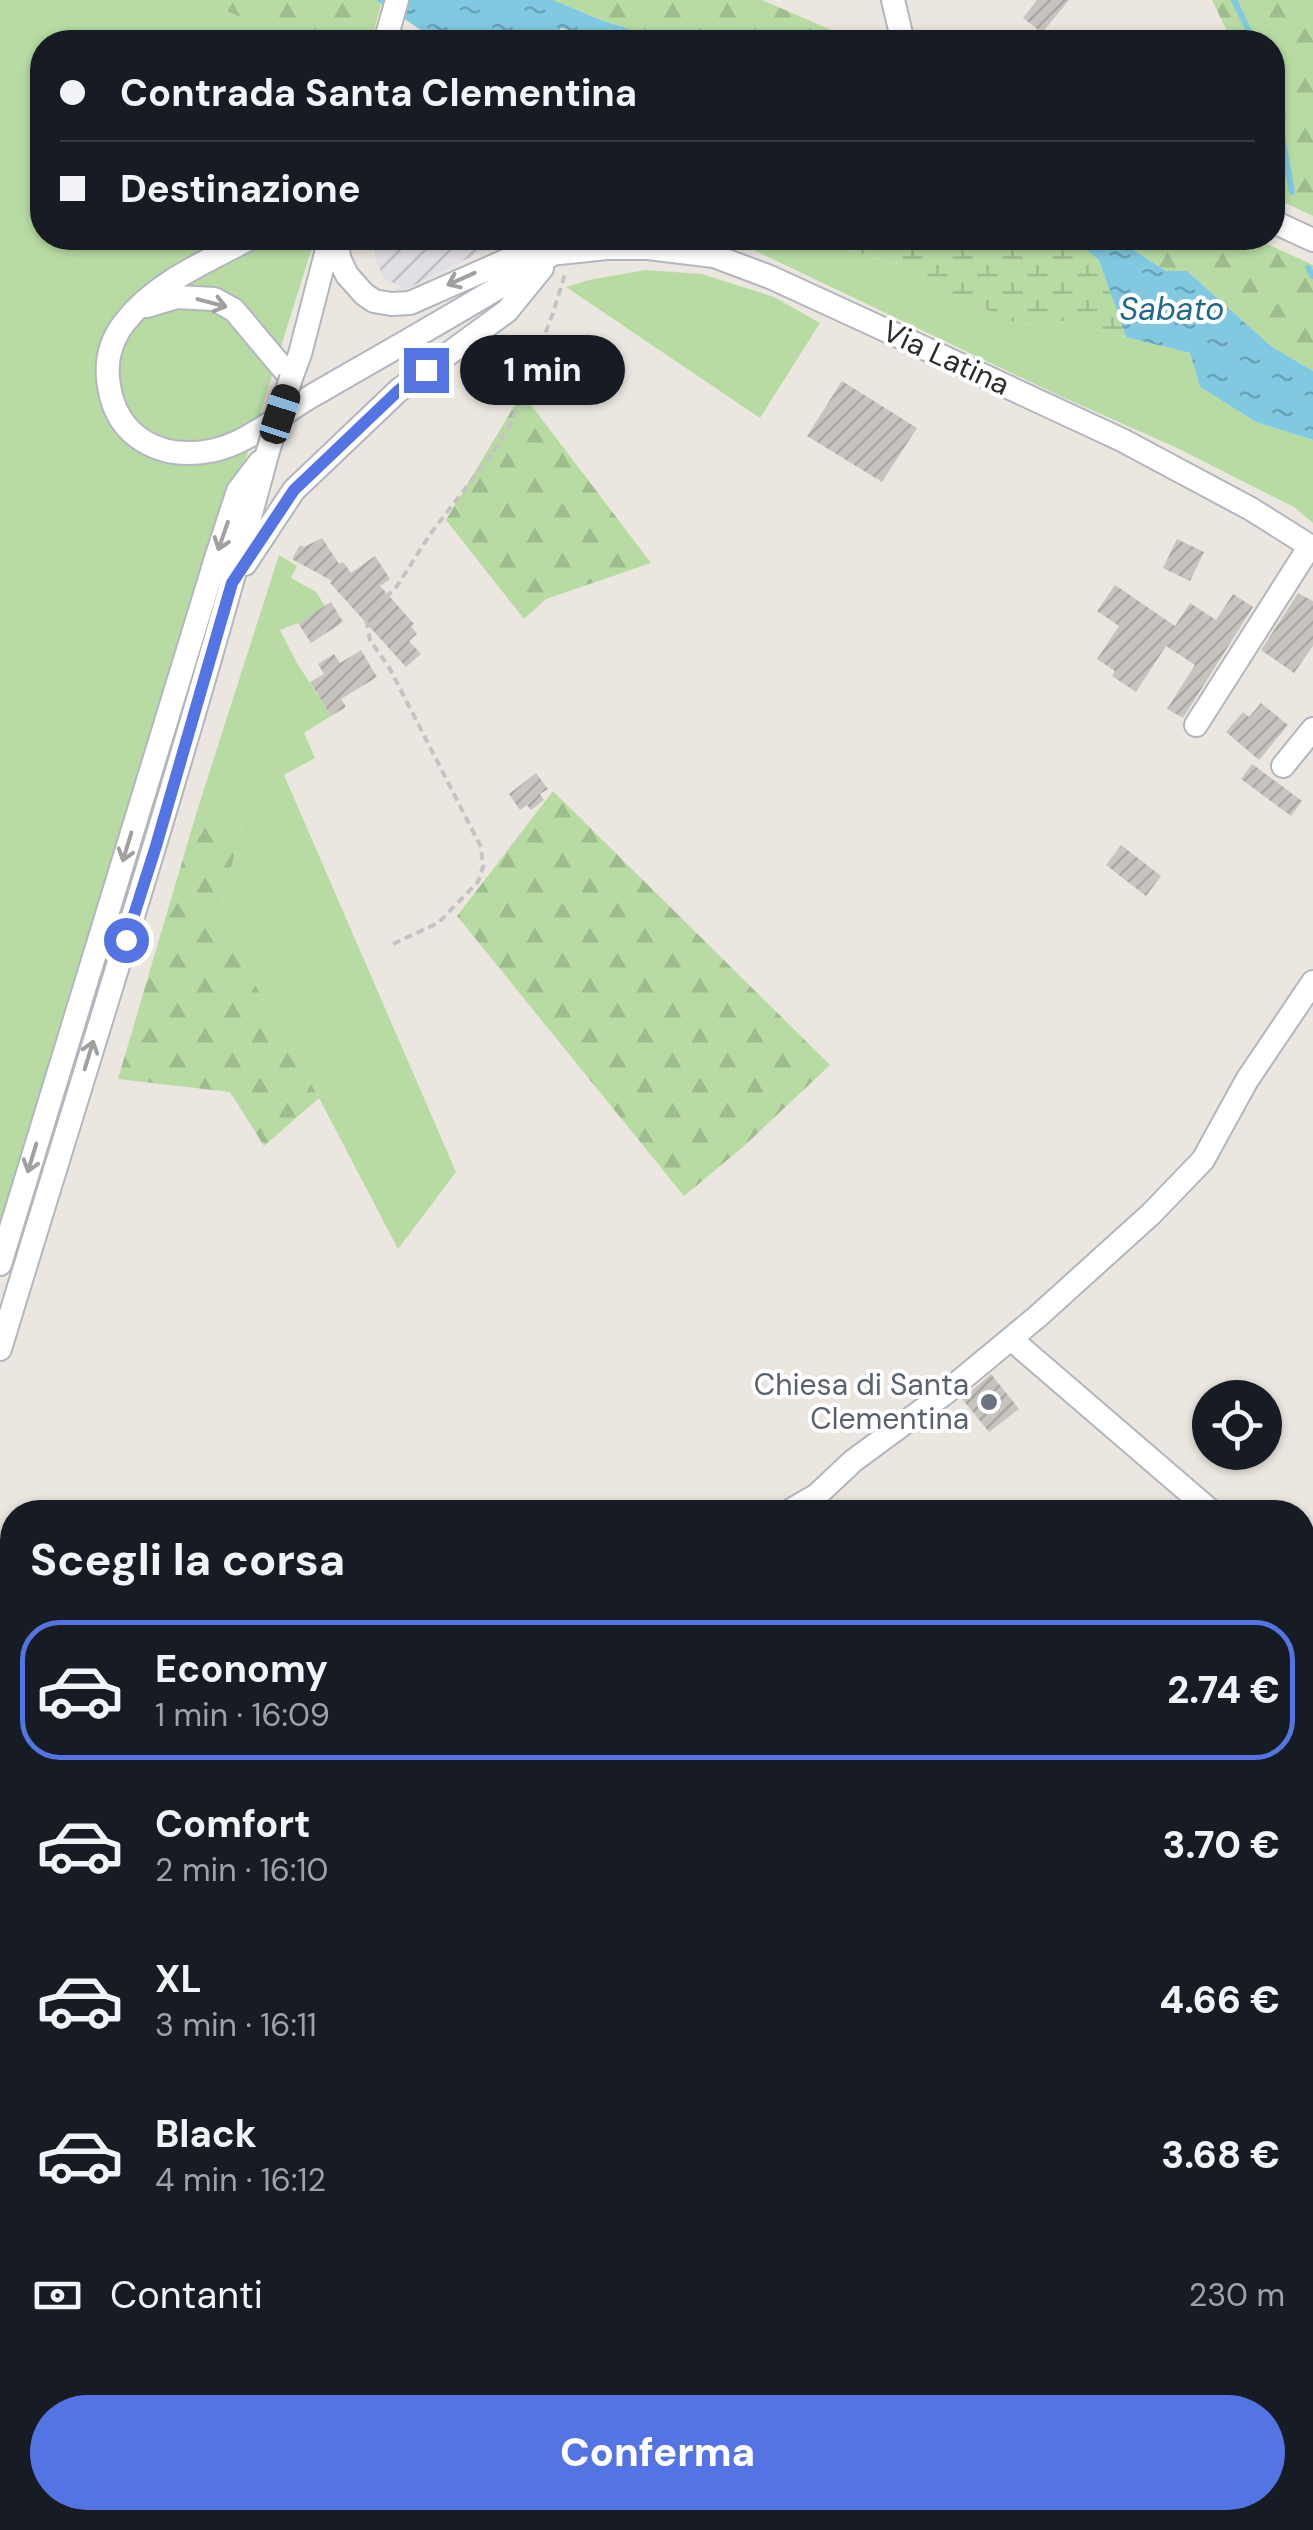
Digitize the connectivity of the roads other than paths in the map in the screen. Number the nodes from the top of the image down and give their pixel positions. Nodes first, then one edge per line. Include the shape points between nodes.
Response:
1 (397, 0) edge
2 (892, 0) edge
3 (388, 30) edge
4 (900, 30) edge
5 (1285, 227) edge
6 (1313, 240) edge
7 (228, 250) edge
8 (330, 250) edge
9 (337, 250) edge
10 (606, 250) edge
11 (664, 250) edge
12 (563, 252) junction
13 (139, 308) junction
14 (291, 378) junction
15 (268, 451) junction
16 (1312, 547) edge
17 (232, 583) junction
18 (1196, 725) dead end
19 (1313, 729) edge
20 (1283, 766) dead end
21 (1313, 982) edge
22 (0, 1264) edge
23 (1011, 1339) junction
24 (0, 1349) edge
25 (808, 1500) edge
26 (1198, 1500) edge

1 - 3 street
2 - 4 street
5 - 6 street
7 - 13 street via 174,279
8 - 14 street
12 -> 9 street, Via Latina via 512,258 410,303 391,304 364,294
10 - 12 street, Via Latina
11 - 16 street, Via Latina via 714,256 770,277 1122,440
12 - 13 street via 214,451 160,449 137,438 112,406 108,358
12 - 17 street via 507,311 399,390 294,490
13 -> 14 street via 177,297 214,299 234,310
14 - 15 street, bridge
15 - 17 street
15 -> 22 street via 238,491 222,539
16 - 18 street
24 -> 17 street
19 - 20 street
21 - 23 street via 1203,1160
23 - 25 street
23 - 26 street

